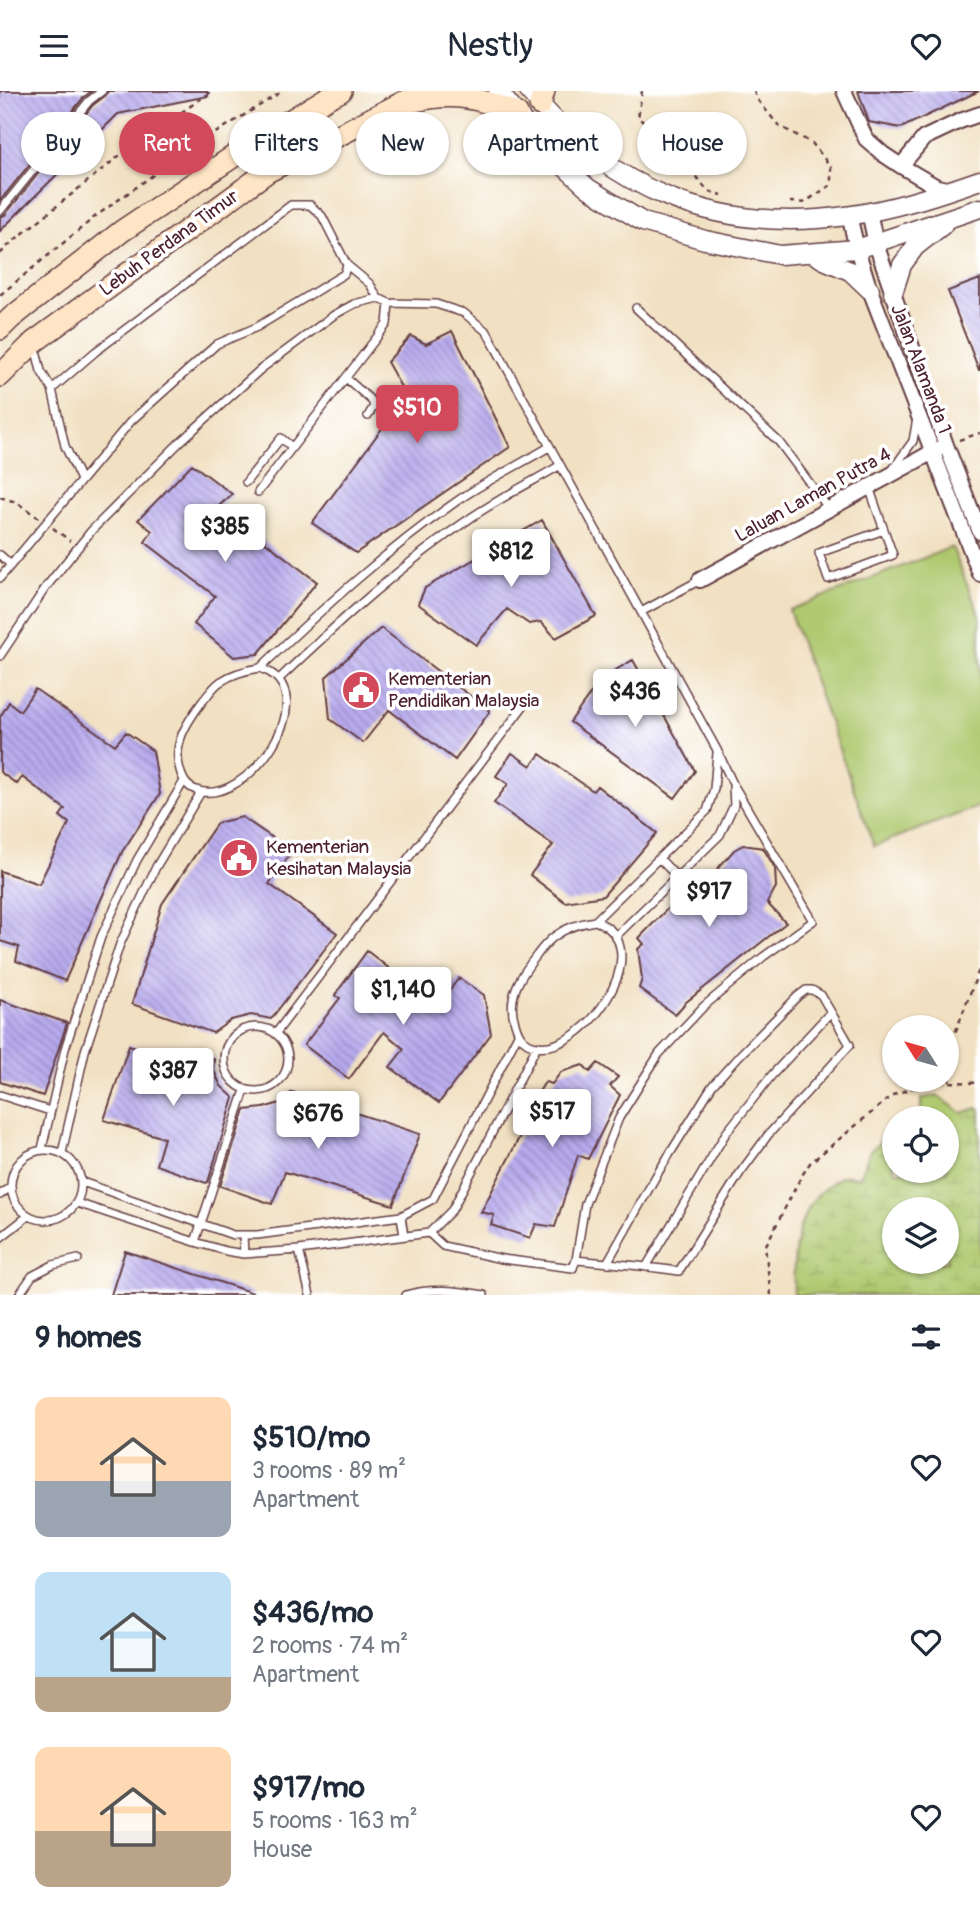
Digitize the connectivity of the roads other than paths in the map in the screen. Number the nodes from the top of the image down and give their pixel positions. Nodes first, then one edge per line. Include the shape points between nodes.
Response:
1 (102, 91) edge
2 (425, 91) edge
3 (498, 91) edge
4 (844, 91) edge
5 (335, 93) edge
6 (537, 96) edge
7 (386, 110) junction
8 (513, 112) edge
9 (515, 112) edge
10 (980, 114) edge
11 (901, 166) junction
12 (574, 175) edge
13 (980, 180) edge
14 (953, 190) junction
15 (980, 208) edge
16 (0, 211) edge
17 (869, 212) junction
18 (849, 215) junction
19 (950, 218) junction
20 (876, 244) junction
21 (858, 249) junction
22 (812, 253) junction
23 (346, 265) junction
24 (870, 290) junction
25 (893, 293) junction
26 (378, 298) junction
27 (389, 303) junction
28 (636, 307) dead end
29 (0, 329) edge
30 (34, 342) junction
31 (0, 376) edge
32 (346, 378) junction
33 (52, 389) junction
34 (918, 415) junction
35 (368, 416) dead end
36 (946, 445) junction
37 (292, 447) junction
38 (549, 447) junction
39 (932, 452) junction
40 (559, 465) junction
41 (885, 478) junction
42 (81, 480) junction
43 (246, 482) dead end
44 (869, 487) junction
45 (258, 492) dead end
46 (830, 509) junction
47 (884, 530) junction
48 (980, 532) edge
49 (0, 555) edge
50 (10, 564) junction
51 (980, 574) edge
52 (0, 579) edge
53 (700, 580) joint
54 (641, 612) junction
55 (0, 656) edge
56 (260, 667) junction
57 (279, 678) junction
58 (528, 700) dead end
59 (717, 750) junction
60 (184, 781) junction
61 (733, 784) junction
62 (201, 792) junction
63 (660, 859) junction
64 (677, 877) junction
65 (595, 921) junction
66 (615, 937) junction
67 (830, 1013) junction
68 (276, 1033) junction
69 (518, 1034) junction
70 (537, 1046) junction
71 (245, 1090) junction
72 (0, 1095) edge
73 (50, 1111) junction
74 (42, 1149) junction
75 (62, 1153) junction
76 (82, 1182) junction
77 (10, 1187) junction
78 (0, 1195) edge
79 (77, 1203) junction
80 (28, 1216) junction
81 (401, 1216) junction
82 (201, 1224) junction
83 (429, 1233) junction
84 (243, 1235) junction
85 (404, 1236) junction
86 (0, 1238) edge
87 (195, 1242) junction
88 (299, 1250) junction
89 (244, 1254) junction
90 (78, 1259) dead end
91 (576, 1260) junction
92 (607, 1263) junction
93 (646, 1267) junction
94 (19, 1295) edge
95 (310, 1295) edge
96 (406, 1295) edge
97 (484, 1295) edge

1 - 16 lane
2 - 7 main road, Lebuh Perdana Timur
3 - 9 street
4 - 11 street via 866,139
5 - 29 main road, Lebuh Perdana Timur via 122,231
6 - 18 street via 594,156 651,191 710,212 780,220
7 - 8 main road via 442,95 491,102
7 - 30 main road, Lebuh Perdana Timur via 267,172
10 - 11 street via 924,138
11 - 14 street via 937,187
12 - 22 street via 643,222 780,255
13 - 14 street
14 - 17 street
15 - 19 street
17 - 18 street
17 - 20 street, Jalan Alamanda 1
18 - 21 street, Jalan Alamanda 1
19 - 20 street
19 - 25 street via 915,247 902,265
20 - 21 street
20 - 25 street, Jalan Alamanda 1
21 - 22 street
21 - 24 street, Jalan Alamanda 1
22 - 24 street via 850,271
23 - 26 lane via 370,284
23 - 33 lane via 322,216 310,205 291,205
23 - 42 lane via 344,274 257,327 217,344 131,421
24 - 34 street, Jalan Alamanda 1
25 - 36 street, Jalan Alamanda 1
26 - 27 lane
26 - 55 lane via 354,303 334,315 261,369 180,442 92,530 46,587
27 - 32 lane via 387,324
27 - 38 lane via 436,305 464,313 487,332
28 - 46 lane via 779,442
30 - 31 main road, Lebuh Perdana Timur
30 - 33 lane via 41,371
32 - 35 lane via 372,401
32 - 37 lane
33 - 42 lane via 65,446
34 - 39 street, Jalan Alamanda 1
34 - 41 lane via 913,441
36 - 39 street, Laluan Laman Putra 4
36 - 48 street, Jalan Alamanda 1
37 - 43 lane via 281,438
37 - 45 lane
38 - 40 lane
38 - 56 lane via 459,499 388,552
39 - 41 street, Laluan Laman Putra 4
39 - 51 street, Jalan Alamanda 1
40 - 54 lane
40 - 57 lane via 472,517 401,569
41 - 44 street, Laluan Laman Putra 4
42 - 50 lane
44 - 46 street, Laluan Laman Putra 4
44 - 47 lane
46 - 53 street, Laluan Laman Putra 4
47 - 47 lane via 893,555 828,579 819,553
49 - 50 lane
50 - 52 lane
53 - 54 lane
54 - 59 lane
56 - 57 lane
56 - 60 lane via 219,683 188,720 178,749
57 - 62 lane via 286,711 277,739 245,778 217,791
58 - 68 lane
59 - 61 lane
59 - 63 lane via 707,811
60 - 62 lane
60 - 73 lane via 137,859 101,937
61 - 64 lane via 734,805 720,835
61 - 91 lane via 813,921 704,1006 659,1054 619,1118 585,1204
62 - 75 lane via 156,867 120,944 85,1051
63 - 64 lane
63 - 65 lane
64 - 66 lane
65 - 66 lane
65 - 69 lane via 553,937 522,974 513,1002
66 - 70 lane via 620,964 612,993 579,1032
67 - 92 lane via 821,995 806,990 712,1086
67 - 93 lane via 726,1133
67 - 93 lane via 850,1045 768,1135 679,1271
68 - 71 lane via 286,1046 287,1072 274,1086
68 - 71 lane via 249,1028 235,1035 225,1050 232,1080
69 - 70 lane
69 - 81 lane via 433,1199
70 - 83 lane via 452,1210
71 - 82 lane
72 - 73 lane
73 - 74 lane
74 - 75 lane
74 - 77 lane via 26,1156 14,1169
75 - 76 lane via 79,1170
76 - 79 lane
76 - 82 lane
77 - 78 lane
77 - 80 lane via 15,1203
79 - 80 lane via 64,1216 46,1221
79 - 87 lane
80 - 86 lane
81 - 84 lane
81 - 85 lane
82 - 84 lane
82 - 87 lane
83 - 85 lane
83 - 91 lane via 443,1246 502,1259 573,1268
84 - 89 lane
85 - 88 lane
87 - 89 lane
88 - 89 lane
88 - 95 lane
90 - 94 lane via 32,1276
91 - 92 lane
92 - 93 lane
96 - 97 lane via 463,1291

